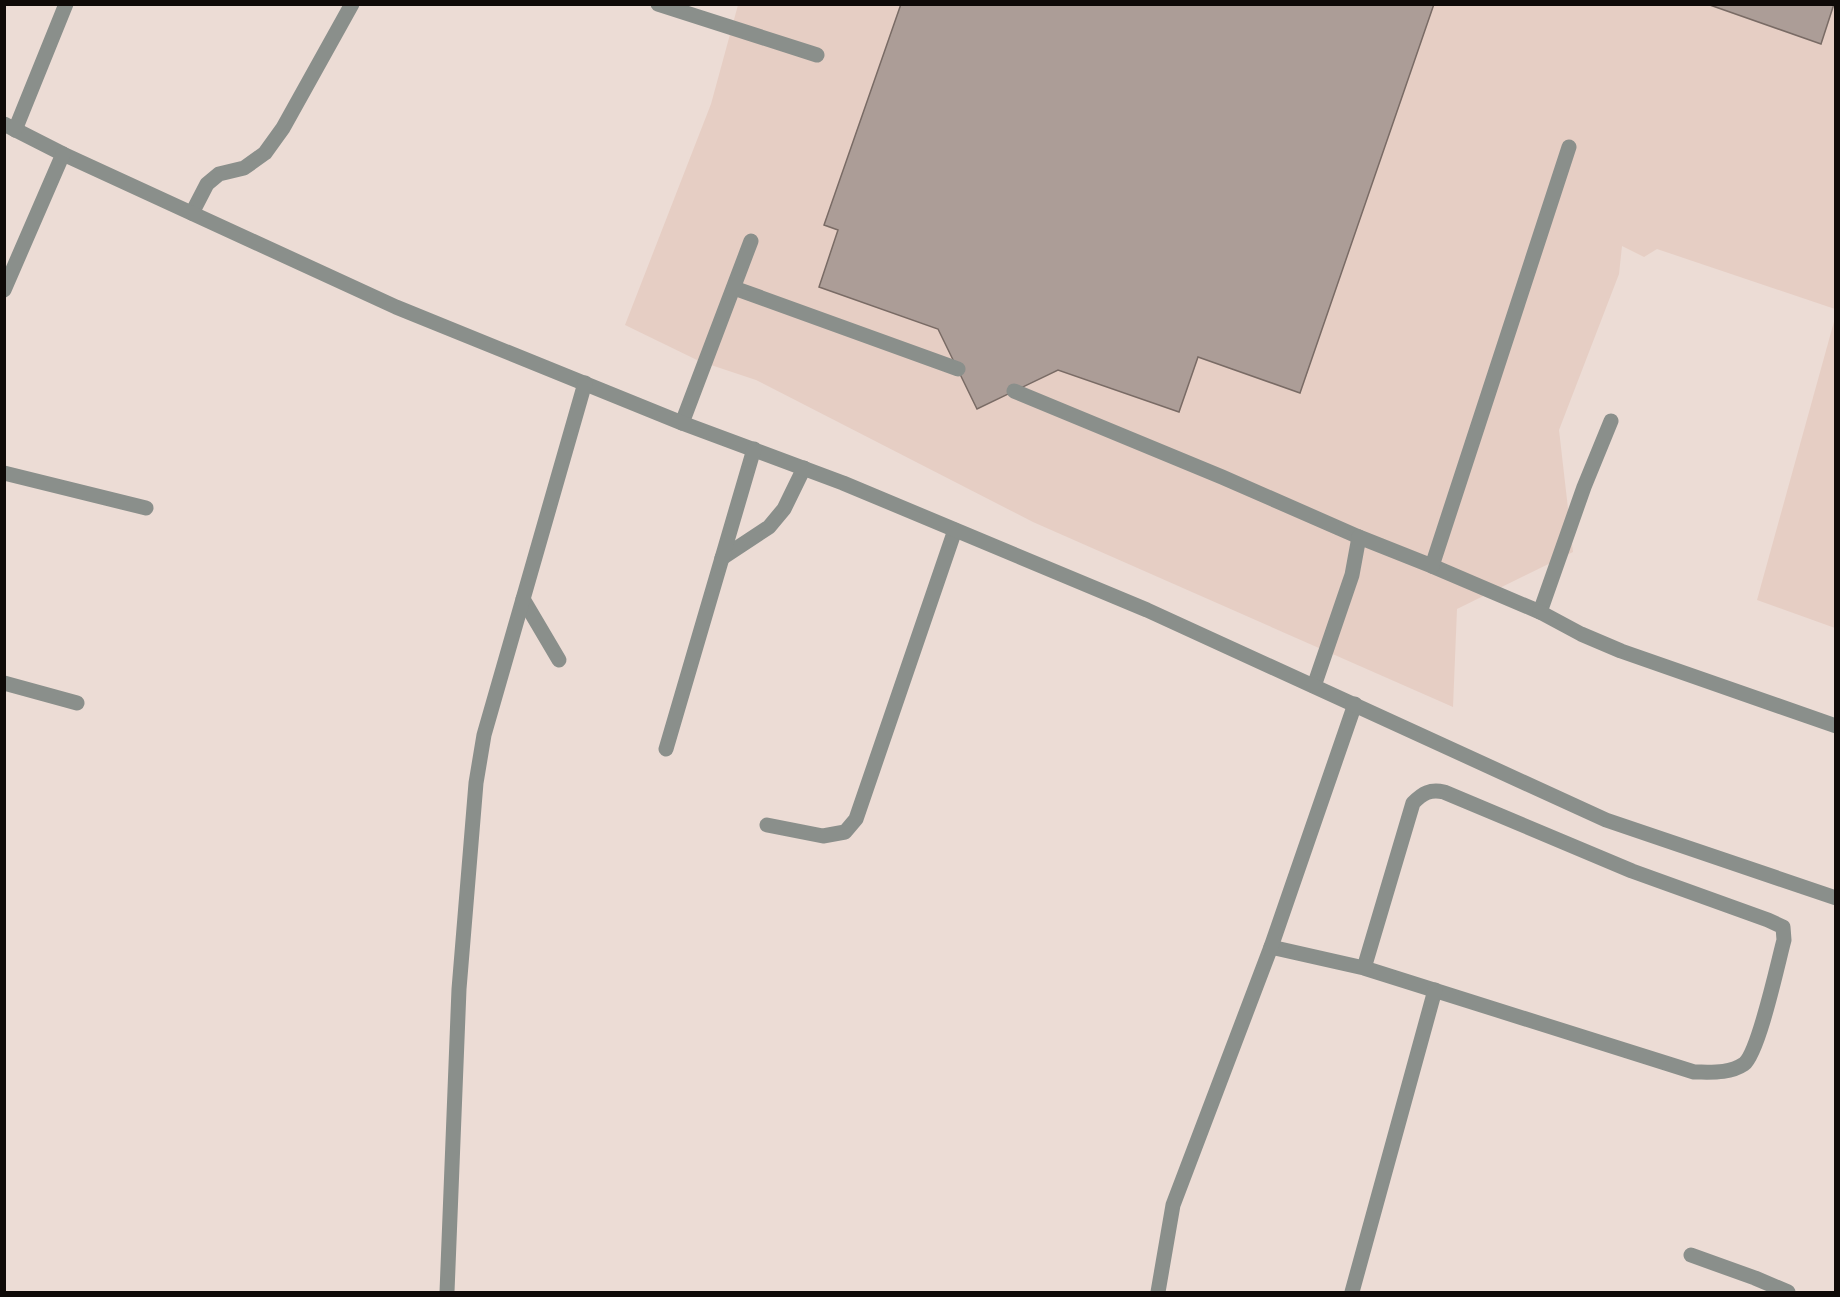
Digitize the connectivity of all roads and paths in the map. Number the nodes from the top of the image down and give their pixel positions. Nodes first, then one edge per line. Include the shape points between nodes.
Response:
1 (66, 4) edge
2 (352, 4) edge
3 (658, 4) edge
4 (817, 55) dead end
5 (10, 127) edge
6 (1569, 147) dead end
7 (63, 154) junction
8 (192, 213) junction
9 (751, 241) dead end
10 (734, 288) junction
11 (4, 290) edge
12 (957, 369) dead end
13 (585, 383) junction
14 (1014, 391) dead end
15 (1611, 421) dead end
16 (682, 423) junction
17 (754, 449) junction
18 (804, 468) junction
19 (4, 473) edge
20 (146, 508) dead end
21 (955, 530) junction
22 (1359, 537) junction
23 (722, 558) junction
24 (1432, 566) junction
25 (523, 598) junction
26 (1540, 612) junction
27 (559, 660) dead end
28 (4, 683) edge
29 (1314, 686) junction
30 (77, 704) dead end
31 (1355, 704) junction
32 (1836, 726) edge
33 (666, 749) dead end
34 (767, 825) dead end
35 (1836, 898) edge
36 (1271, 947) junction
37 (1364, 968) junction
38 (1435, 990) junction
39 (1691, 1255) dead end
40 (447, 1293) edge
41 (1158, 1293) edge
42 (1352, 1293) edge
43 (1788, 1293) edge

1 - 5 street
2 - 8 street via 265,153 244,168 219,174 207,184
3 - 4 street
5 - 7 street
6 - 24 street
7 - 8 street
7 - 11 street
8 - 13 street via 396,307
9 - 10 street
10 - 12 street
10 - 16 street
13 - 16 street
13 - 25 street
14 - 22 street
15 - 26 street
16 - 17 street
17 - 18 street
17 - 23 street
18 - 21 street
18 - 23 street via 784,509 769,527
19 - 20 street
21 - 29 street via 1148,610
21 - 34 street via 856,819 845,832 823,836
22 - 24 street
22 - 29 street via 1352,576
23 - 33 street
24 - 26 street
25 - 27 street
25 - 40 street via 484,735 476,783 459,989
26 - 32 street via 1621,651
28 - 30 street
29 - 31 street
31 - 35 street via 1606,820
31 - 36 street
36 - 37 street
36 - 41 street via 1173,1205
37 - 38 street
37 - 38 street via 1413,803 1432,790 1783,927 1784,940 1758,1037 1745,1063 1724,1072 1694,1072
38 - 42 street
39 - 43 street

